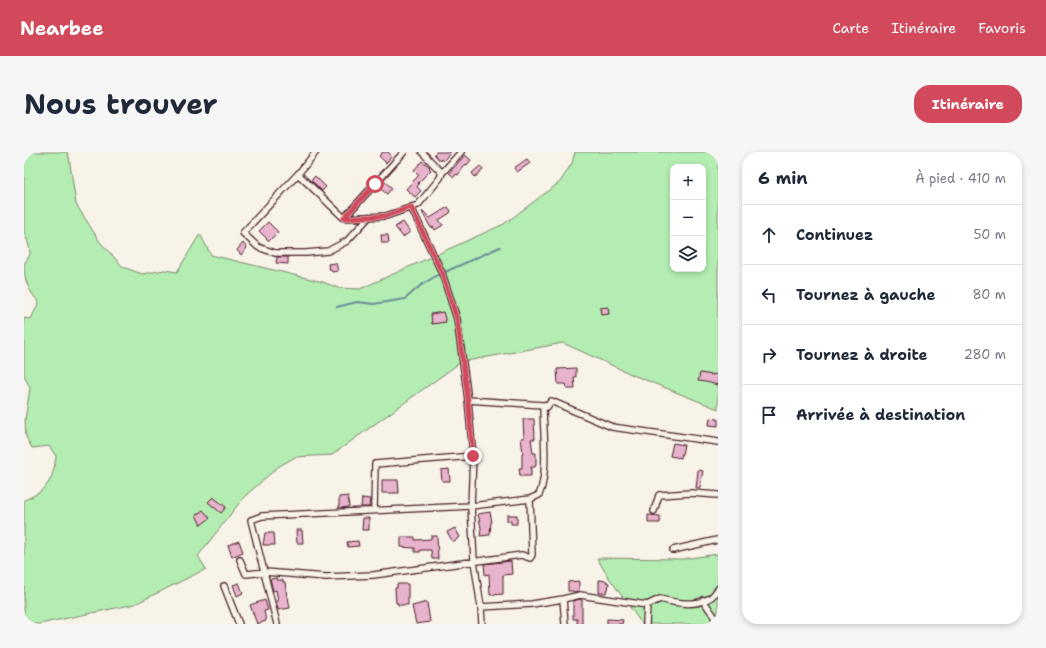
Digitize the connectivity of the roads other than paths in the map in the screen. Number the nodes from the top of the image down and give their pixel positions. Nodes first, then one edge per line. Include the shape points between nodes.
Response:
1 (316, 152) edge
2 (404, 152) edge
3 (422, 152) edge
4 (461, 152) edge
5 (442, 173) junction
6 (298, 174) junction
7 (411, 207) junction
8 (369, 217) junction
9 (344, 218) junction
10 (468, 400) junction
11 (543, 405) junction
12 (718, 442) edge
13 (473, 456) junction
14 (718, 495) edge
15 (530, 499) junction
16 (471, 506) junction
17 (374, 510) junction
18 (654, 511) dead end
19 (718, 539) edge
20 (673, 550) dead end
21 (240, 560) dead end
22 (474, 561) junction
23 (264, 572) junction
24 (224, 586) dead end
25 (718, 589) edge
26 (563, 599) junction
27 (703, 600) junction
28 (646, 605) junction
29 (481, 607) junction
30 (239, 624) edge
31 (278, 624) edge
32 (482, 624) edge
33 (565, 624) edge
34 (646, 624) edge
35 (715, 624) edge

1 - 6 street
2 - 9 street
3 - 5 street
4 - 5 street
5 - 7 street via 418,205
6 - 8 street via 243,233 258,247 275,252 328,251 348,241
6 - 9 street
7 - 8 street via 386,216
7 - 10 street via 442,273 457,319
8 - 9 street
10 - 11 street
10 - 13 street
11 - 12 street via 547,407 551,401 612,427
11 - 15 street via 543,486 539,495
13 - 16 street
13 - 17 street via 375,464
14 - 18 street via 659,495
15 - 16 street
15 - 22 street via 530,558 522,554
16 - 17 street
16 - 22 street
17 - 23 street via 262,516 251,520
19 - 20 street
21 - 23 street via 246,574
22 - 23 street via 374,575 326,577
22 - 29 street
23 - 31 street
24 - 30 street
25 - 27 street via 710,598
26 - 28 street via 580,595
26 - 29 street
26 - 33 street
27 - 28 street via 680,603 660,599
27 - 35 street via 714,616
28 - 34 street
29 - 32 street

